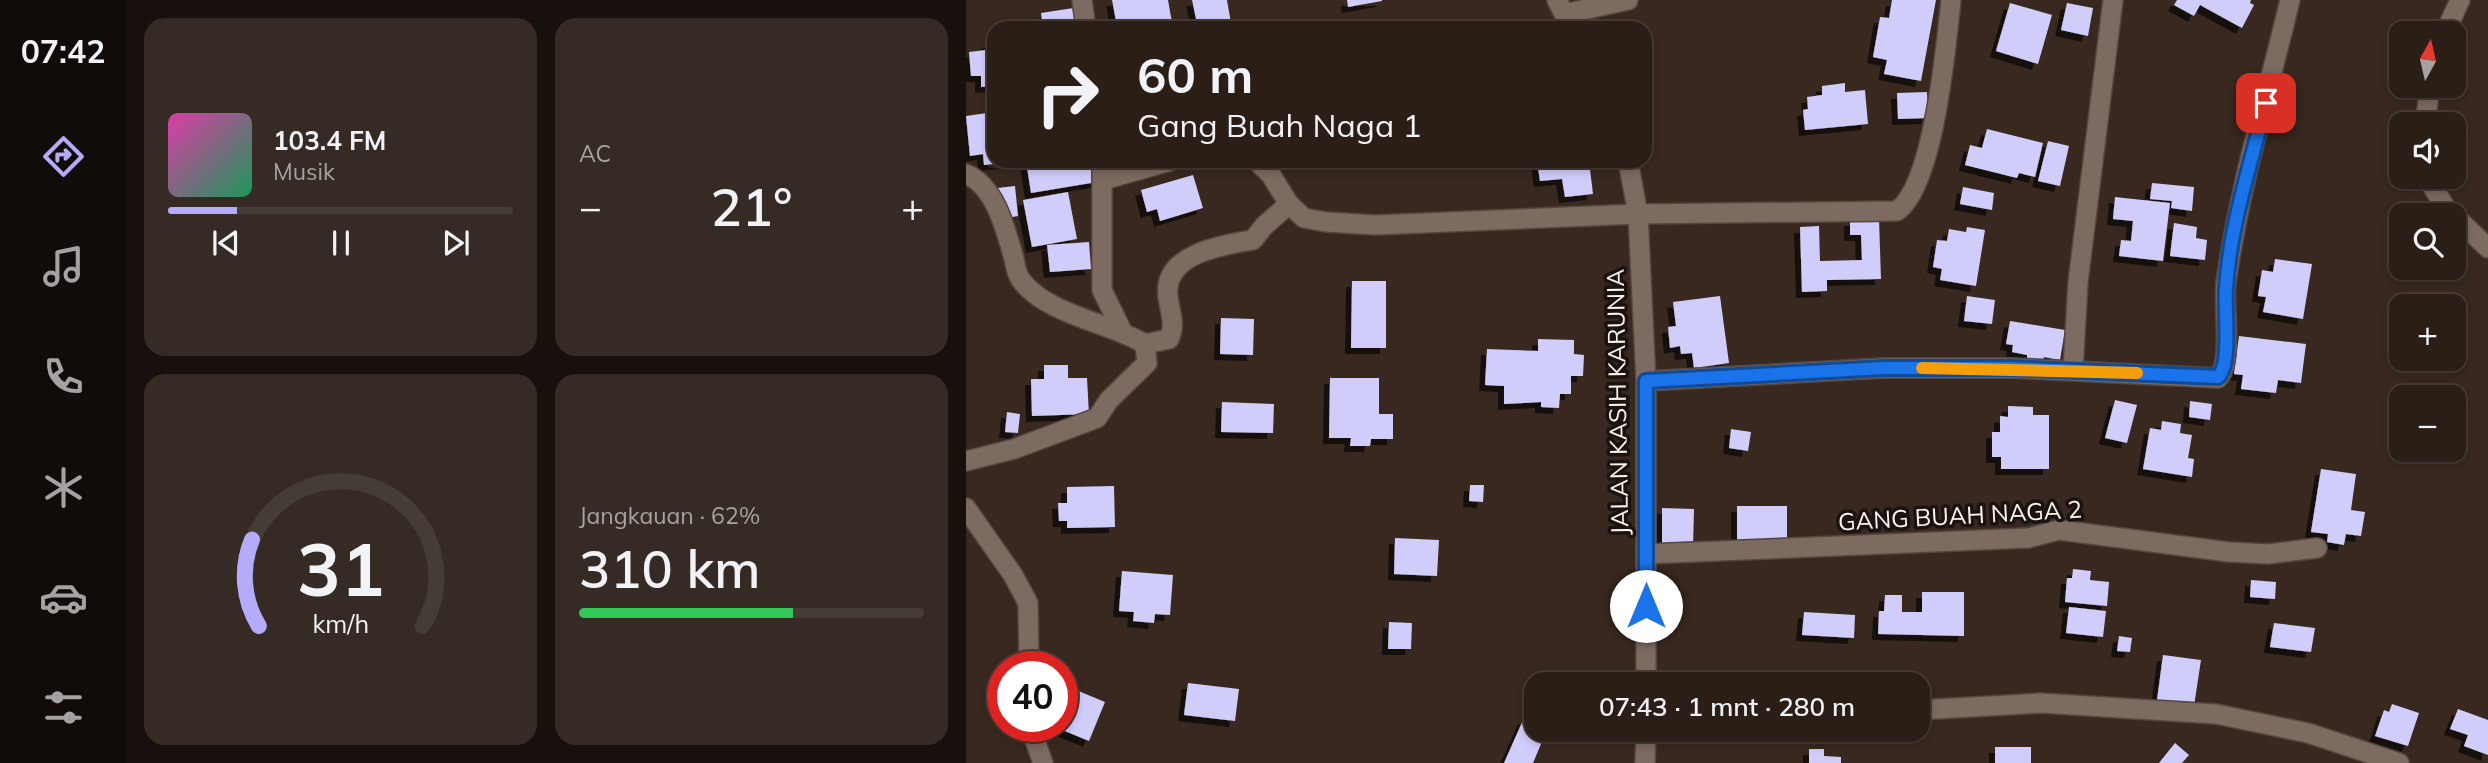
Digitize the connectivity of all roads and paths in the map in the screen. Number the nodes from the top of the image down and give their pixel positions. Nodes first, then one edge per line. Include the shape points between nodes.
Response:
1 (1082, 0) edge
2 (1628, 0) edge
3 (1951, 0) edge
4 (2113, 0) edge
5 (2290, 0) edge
6 (2460, 0) edge
7 (1564, 14) edge
8 (1085, 21) edge
9 (2450, 21) edge
10 (1123, 168) edge
11 (1264, 168) edge
12 (1629, 168) edge
13 (1103, 171) edge
14 (966, 174) edge
15 (2434, 189) edge
16 (1289, 204) junction
17 (1638, 214) junction
18 (2488, 248) edge
19 (1121, 330) junction
20 (1145, 344) junction
21 (2073, 370) junction
22 (1646, 381) junction
23 (966, 461) edge
24 (966, 509) edge
25 (2317, 548) dead end
26 (1646, 554) junction
27 (1029, 651) edge
28 (1646, 672) edge
29 (1930, 709) edge
30 (1036, 742) edge
31 (1646, 742) edge
32 (1043, 763) edge
33 (1645, 763) edge
34 (2399, 763) edge

1 - 8 street
2 - 7 street
3 - 17 street via 1932,139 1912,195 1896,211
4 - 21 street via 2078,282
5 - 21 street via 2235,232 2226,285 2222,373 2208,378
6 - 9 street
10 - 13 street
11 - 16 street
12 - 17 street, JALAN KASIH KARUNIA
13 - 19 street via 1102,290
14 - 19 street via 984,183 1020,279 1043,300
15 - 18 street via 2445,206
16 - 17 street via 1304,218 1376,225
16 - 20 street via 1253,240 1222,245 1174,269 1167,281 1173,330 1169,339
17 - 22 street, JALAN KASIH KARUNIA
19 - 20 street
20 - 23 street via 1147,363 1097,418 1014,449
21 - 22 street via 1885,368
22 - 26 street, JALAN KASIH KARUNIA
24 - 27 street via 1028,603
25 - 26 street, GANG BUAH NAGA 2 via 2268,554 2229,552 2059,530 2028,538
26 - 28 street, JALAN KASIH KARUNIA
29 - 34 street via 2041,704 2216,714 2308,733
30 - 32 street
31 - 33 street

